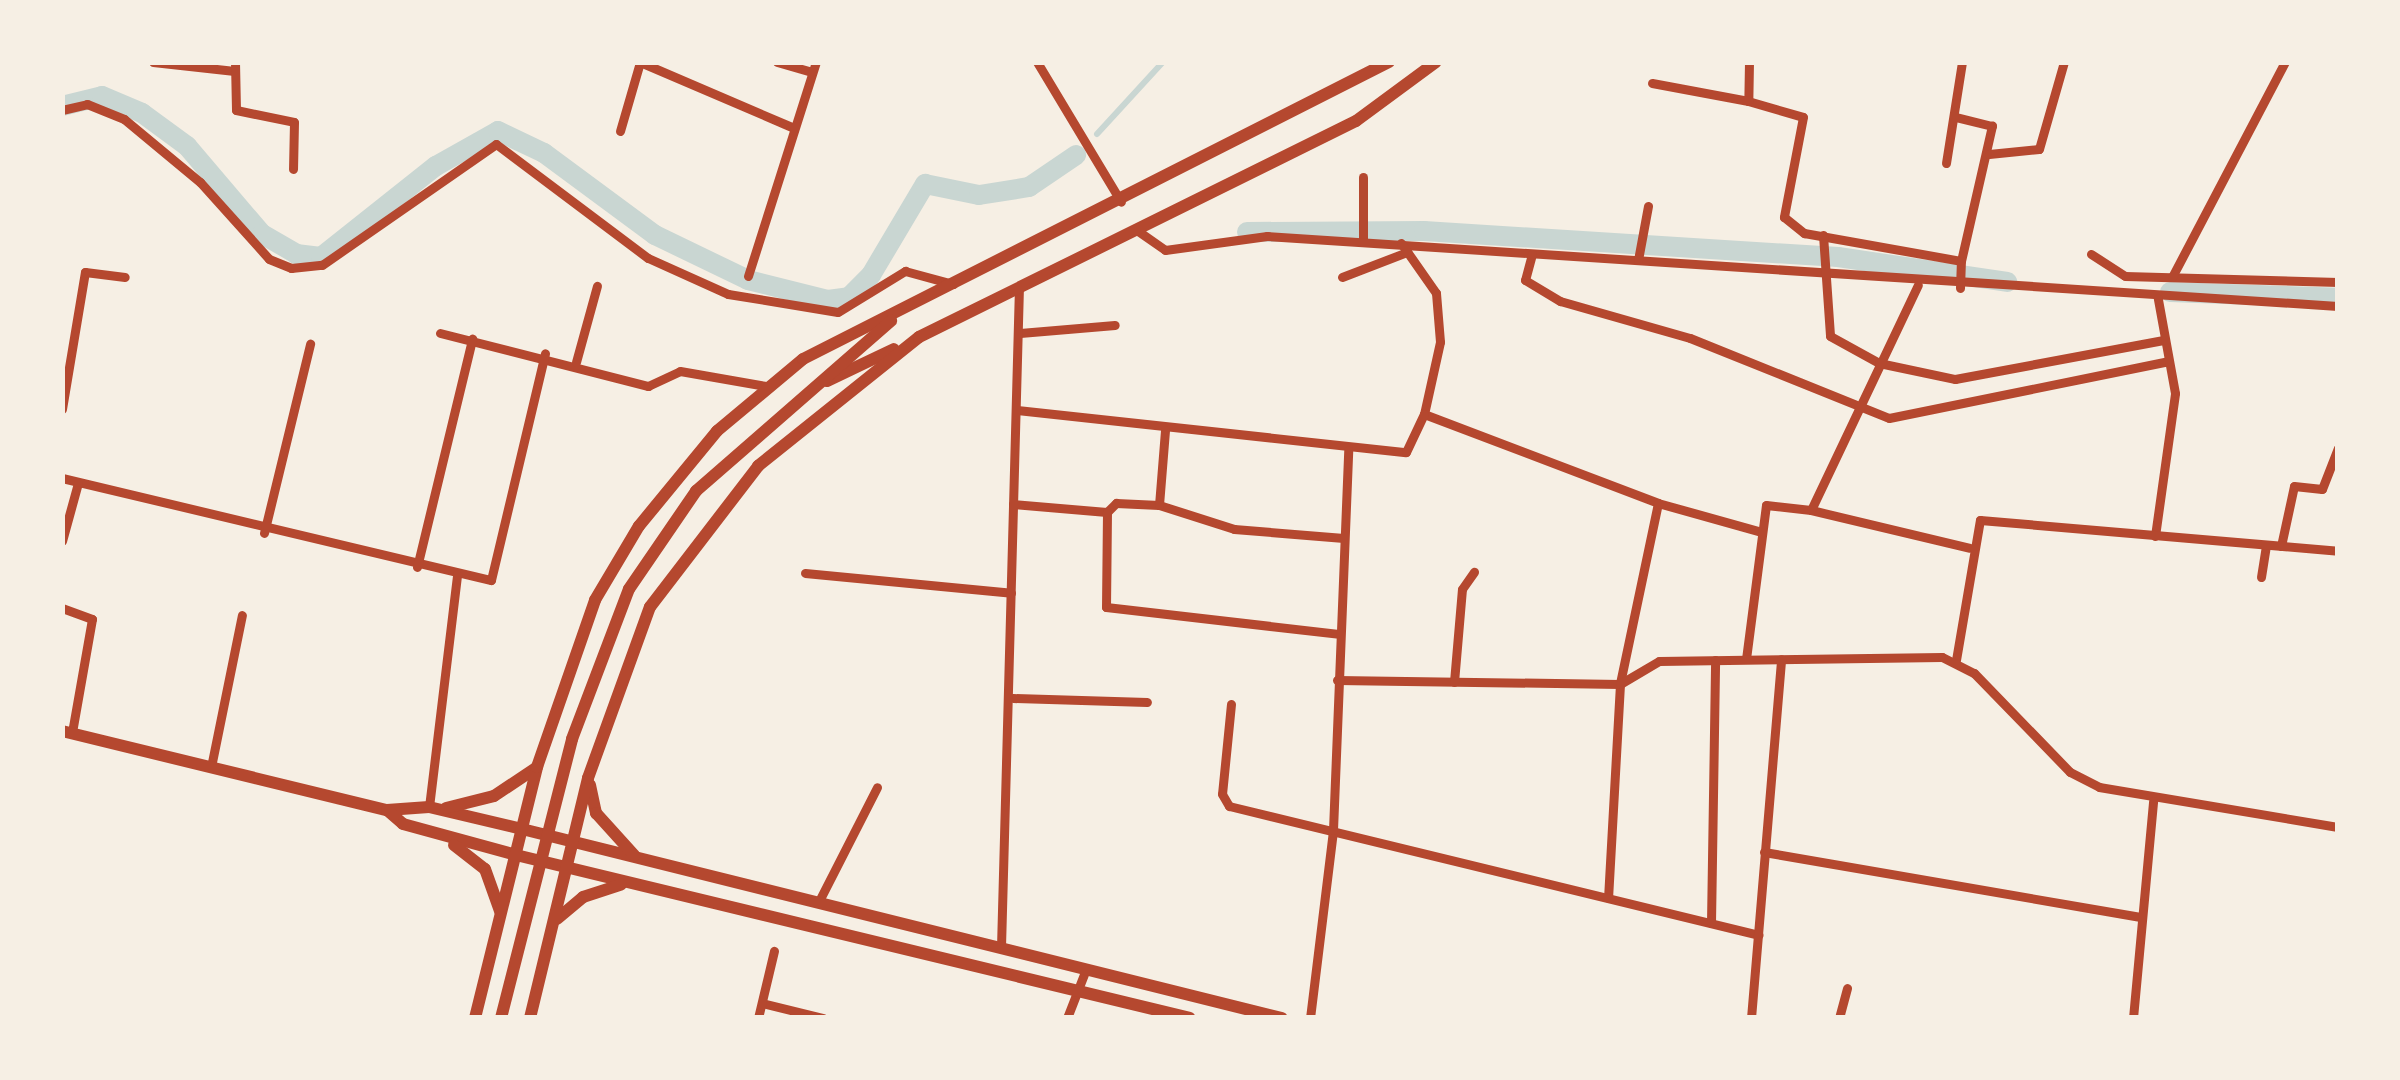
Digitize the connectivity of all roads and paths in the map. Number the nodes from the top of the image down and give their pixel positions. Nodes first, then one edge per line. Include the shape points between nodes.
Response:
1 (153, 62) edge
2 (640, 62) edge
3 (776, 62) edge
4 (1037, 62) edge
5 (1389, 62) edge
6 (1436, 62) edge
7 (1749, 62) edge
8 (1962, 62) edge
9 (2064, 62) edge
10 (2285, 62) edge
11 (235, 67) edge
12 (814, 67) edge
13 (1652, 83) dead end
14 (1748, 101) junction
15 (62, 110) edge
16 (1956, 117) junction
17 (792, 127) junction
18 (620, 130) dead end
19 (1989, 154) junction
20 (1946, 164) dead end
21 (293, 169) dead end
22 (1362, 177) dead end
23 (1121, 202) junction
24 (1648, 206) dead end
25 (1138, 231) junction
26 (1823, 236) junction
27 (1362, 238) junction
28 (1404, 248) junction
29 (1532, 254) junction
30 (2092, 254) dead end
31 (1638, 258) junction
32 (1961, 263) junction
33 (1823, 265) junction
34 (748, 276) dead end
35 (125, 277) dead end
36 (1342, 277) dead end
37 (2126, 277) junction
38 (2172, 277) junction
39 (2338, 282) edge
40 (953, 284) junction
41 (1960, 284) junction
42 (1918, 285) junction
43 (597, 286) dead end
44 (1019, 288) junction
45 (2126, 296) junction
46 (2158, 299) junction
47 (2338, 306) edge
48 (905, 310) junction
49 (1115, 325) dead end
50 (440, 333) dead end
51 (1020, 333) junction
52 (919, 337) junction
53 (472, 339) junction
54 (2163, 340) junction
55 (310, 344) dead end
56 (545, 353) junction
57 (576, 362) junction
58 (2166, 362) junction
59 (1879, 363) junction
60 (766, 386) junction
61 (810, 390) junction
62 (1856, 407) junction
63 (62, 409) edge
64 (1016, 410) junction
65 (1424, 414) junction
66 (1165, 430) junction
67 (2338, 448) edge
68 (1348, 450) junction
69 (62, 478) edge
70 (78, 483) junction
71 (1658, 503) junction
72 (1013, 504) junction
73 (1159, 505) junction
74 (1811, 510) junction
75 (1107, 512) junction
76 (1762, 532) junction
77 (264, 533) junction
78 (2155, 536) junction
79 (1344, 538) junction
80 (62, 541) edge
81 (2266, 545) junction
82 (2280, 546) junction
83 (1970, 548) junction
84 (2338, 552) edge
85 (417, 567) junction
86 (1474, 572) dead end
87 (805, 573) dead end
88 (457, 576) junction
89 (2261, 577) dead end
90 (1011, 593) junction
91 (62, 608) edge
92 (242, 615) dead end
93 (1338, 634) junction
94 (1746, 659) junction
95 (1781, 659) junction
96 (1714, 660) junction
97 (1956, 660) junction
98 (1336, 680) junction
99 (1454, 682) junction
100 (1620, 684) junction
101 (1013, 698) junction
102 (1146, 702) dead end
103 (1231, 704) dead end
104 (67, 732) edge
105 (211, 767) junction
106 (538, 767) junction
107 (588, 778) junction
108 (878, 788) dead end
109 (2153, 800) junction
110 (434, 808) junction
111 (387, 810) junction
112 (2338, 827) edge
113 (522, 829) junction
114 (1333, 830) junction
115 (434, 834) junction
116 (574, 842) junction
117 (1764, 852) junction
118 (516, 855) junction
119 (638, 858) junction
120 (567, 868) junction
121 (628, 883) junction
122 (1608, 898) junction
123 (818, 903) junction
124 (501, 914) junction
125 (2140, 917) junction
126 (1711, 923) junction
127 (552, 928) junction
128 (1759, 935) junction
129 (1001, 947) junction
130 (774, 951) dead end
131 (1086, 969) junction
132 (1848, 988) dead end
133 (1078, 989) junction
134 (762, 1003) junction
135 (1280, 1017) edge
136 (475, 1018) edge
137 (501, 1018) edge
138 (530, 1018) edge
139 (758, 1018) edge
140 (823, 1018) edge
141 (1067, 1018) edge
142 (1190, 1018) edge
143 (1310, 1018) edge
144 (1751, 1018) edge
145 (1839, 1018) edge
146 (2133, 1018) edge

1 - 11 street
2 - 17 street
2 - 18 street
3 - 12 street
4 - 23 street
5 - 23 main road
6 - 25 main road via 1381,108
7 - 14 street
8 - 16 street
9 - 19 street via 2039,149
10 - 38 street
11 - 21 street via 236,110 294,122
12 - 17 street
13 - 14 street
14 - 26 street via 1801,113 1784,221
15 - 40 street via 87,104 124,119 200,182 269,258 292,268 322,266 496,144 648,258 728,294 838,312 905,271
16 - 19 street via 1992,123
16 - 20 street
17 - 34 street
19 - 32 street
22 - 27 street
23 - 40 main road
24 - 31 street
25 - 27 street via 1165,250 1267,236
25 - 44 main road
26 - 32 street
26 - 33 street
27 - 28 street
28 - 29 street
28 - 36 street
28 - 65 street via 1437,302 1440,342
29 - 31 street
29 - 62 street via 1525,280 1560,301 1690,338
30 - 37 street
31 - 33 street
32 - 41 street
33 - 42 street
33 - 59 street via 1830,336
35 - 63 street via 84,272
37 - 38 street
37 - 45 street
38 - 39 street
40 - 48 main road
41 - 42 street
41 - 45 street
42 - 59 street
43 - 57 street
44 - 51 street
44 - 52 main road
45 - 46 street
46 - 47 street
46 - 54 street
48 - 60 main road
48 - 61 main road
49 - 51 street
50 - 53 street
51 - 64 street
52 - 61 main road
52 - 107 main road via 758,466 699,536 650,607
53 - 56 street
53 - 85 street
54 - 58 street
54 - 59 street via 1955,379
55 - 77 street
56 - 57 street
56 - 88 street via 496,578
57 - 60 street via 648,386 680,372
58 - 62 street via 1902,420
58 - 78 street via 2175,394
59 - 62 street
60 - 106 main road via 670,484 615,562
61 - 137 main road via 696,490 660,539 596,660
62 - 74 street
64 - 66 street
64 - 72 street
65 - 68 street via 1412,451
65 - 71 street
66 - 68 street
66 - 73 street
67 - 82 street via 2322,488 2294,486
68 - 79 street
69 - 70 street
70 - 77 street
70 - 80 street
71 - 76 street
71 - 100 street
72 - 75 street
72 - 90 street
73 - 75 street via 1118,503
73 - 79 street via 1234,529
74 - 76 street via 1766,504
74 - 83 street
75 - 93 street via 1106,607
76 - 94 street
77 - 85 street
78 - 81 street
78 - 83 street via 1980,520
79 - 93 street
81 - 82 street
81 - 89 street
82 - 84 street
83 - 97 street
85 - 88 street
86 - 99 street via 1462,589
87 - 90 street
88 - 110 street
90 - 101 street
91 - 104 street via 92,619
92 - 105 street
93 - 98 street
94 - 95 street
94 - 96 street
95 - 97 street
95 - 117 street
96 - 100 street via 1659,661
96 - 126 street
97 - 109 street via 2070,772
98 - 99 street
98 - 114 street
99 - 100 street
100 - 122 street
101 - 102 street
101 - 129 street
103 - 114 street via 1223,802
104 - 105 main road
105 - 111 main road
106 - 110 main road via 494,796
106 - 113 main road
107 - 116 main road
107 - 119 main road via 596,813
108 - 123 street
109 - 112 street
109 - 125 street
110 - 111 main road
110 - 113 main road
111 - 115 main road
113 - 116 main road
113 - 118 main road
114 - 122 street
114 - 143 street
115 - 118 main road
115 - 124 main road via 476,856
116 - 119 main road
116 - 120 main road
117 - 125 street
117 - 128 street
118 - 120 main road
118 - 124 main road
119 - 123 main road
120 - 121 main road
120 - 127 main road
121 - 127 main road via 583,897
121 - 133 main road
122 - 126 street
123 - 129 main road
124 - 136 main road
125 - 146 street
126 - 128 street
127 - 138 main road
128 - 144 street
129 - 131 main road
130 - 134 street
131 - 133 street
131 - 135 main road
132 - 145 street
133 - 141 street
133 - 142 main road
134 - 139 street
134 - 140 street

